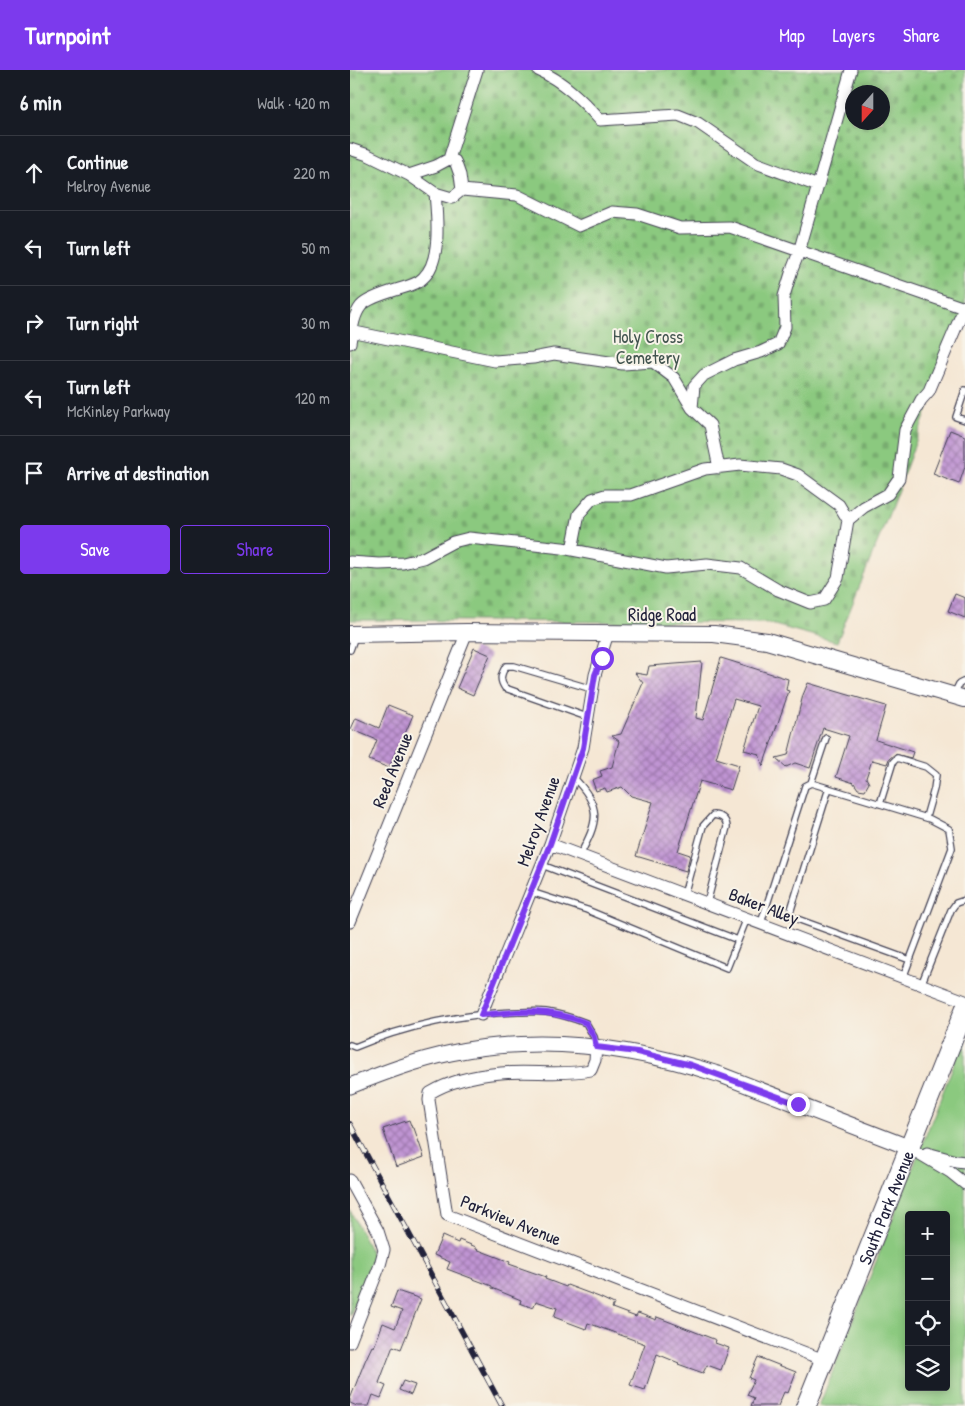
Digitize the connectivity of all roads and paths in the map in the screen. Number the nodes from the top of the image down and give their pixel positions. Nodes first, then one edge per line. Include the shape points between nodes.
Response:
1 (476, 70) edge
2 (538, 70) edge
3 (851, 70) edge
4 (350, 148) edge
5 (449, 158) junction
6 (409, 175) junction
7 (818, 186) junction
8 (462, 190) junction
9 (435, 193) junction
10 (452, 198) junction
11 (437, 216) junction
12 (799, 252) junction
13 (965, 307) edge
14 (351, 335) edge
15 (965, 390) edge
16 (692, 408) junction
17 (965, 420) edge
18 (719, 468) junction
19 (848, 520) junction
20 (572, 550) junction
21 (350, 562) edge
22 (467, 632) junction
23 (608, 633) junction
24 (353, 634) edge
25 (350, 650) edge
26 (965, 681) edge
27 (592, 689) junction
28 (959, 697) edge
29 (588, 717) junction
30 (826, 738) dead end
31 (573, 777) junction
32 (811, 783) junction
33 (829, 788) junction
34 (880, 804) junction
35 (926, 817) junction
36 (550, 844) junction
37 (580, 855) junction
38 (541, 865) junction
39 (530, 892) junction
40 (684, 895) junction
41 (965, 900) edge
42 (707, 903) junction
43 (747, 918) junction
44 (350, 922) edge
45 (760, 924) junction
46 (738, 940) junction
47 (910, 960) junction
48 (903, 978) junction
49 (921, 985) junction
50 (965, 1001) edge
51 (965, 1009) edge
52 (481, 1015) junction
53 (350, 1045) edge
54 (596, 1047) junction
55 (350, 1086) edge
56 (908, 1148) junction
57 (965, 1162) edge
58 (350, 1180) edge
59 (965, 1184) edge
60 (350, 1342) edge
61 (824, 1360) junction
62 (806, 1406) edge

1 - 5 street
2 - 7 street via 582,100 600,120 678,115 698,123 756,163
3 - 7 street
4 - 6 street
5 - 6 street
5 - 8 street via 455,161
6 - 9 street
7 - 12 street
8 - 10 street
8 - 12 street via 517,195 579,226 612,212 637,214 680,228 730,227
9 - 10 street
9 - 11 street
10 - 11 street
11 - 14 street via 436,257 423,278 361,305
12 - 13 street
12 - 16 street via 784,296 785,327 778,344 704,374 694,386
13 - 19 street via 929,390 905,430 898,478 888,494
14 - 16 street via 495,361 554,354 623,364 653,362 674,378
15 - 17 lane via 956,417
16 - 18 street via 710,425
18 - 19 street via 740,465 781,469 798,475 840,505
18 - 20 street via 631,496 605,495 592,499 579,514
19 - 20 street via 838,578 824,600 810,603 778,590 741,568 707,564 666,568
20 - 21 street via 469,538 403,563
22 - 23 main road, Ridge Road
22 - 24 main road, Ridge Road
22 - 44 street, Reed Avenue
23 - 27 street, Melroy Avenue
23 - 28 main road, Ridge Road via 714,634 767,641
24 - 25 lane
26 - 28 lane via 960,684
27 - 29 street, Melroy Avenue
27 - 29 lane via 514,666 506,666 501,678 505,688
29 - 31 street, Melroy Avenue via 583,748
30 - 32 lane
31 - 36 street, Melroy Avenue
31 - 37 lane via 590,797 595,813 590,836
32 - 33 lane
32 - 45 lane via 805,786
33 - 34 lane
33 - 47 lane via 789,916
34 - 35 lane
34 - 35 lane via 897,758 926,767 936,775
35 - 47 lane via 949,829 952,848
36 - 37 street, Baker Alley
36 - 38 street, Melroy Avenue
37 - 40 street, Baker Alley
38 - 39 street, Melroy Avenue
38 - 46 lane
39 - 46 lane via 587,910 727,968
39 - 52 street, Melroy Avenue
40 - 42 street, Baker Alley
40 - 42 lane via 703,826 713,815 721,816 727,827
41 - 49 lane via 956,903 951,910
42 - 43 street, Baker Alley
43 - 45 street, Baker Alley
43 - 46 lane
45 - 48 street, Baker Alley
47 - 48 lane
48 - 49 street, Baker Alley
49 - 50 street, Baker Alley
51 - 56 main road, South Park Avenue
52 - 53 lane via 423,1025 354,1047
52 - 54 lane via 544,1011 569,1016 586,1023
54 - 55 street via 493,1046 428,1058
54 - 56 street via 637,1052 691,1065
54 - 61 street, Parkview Avenue via 590,1070 501,1073 440,1087 430,1093 447,1215
56 - 57 street
56 - 59 street
56 - 61 main road, South Park Avenue
58 - 60 street via 378,1231 384,1250
61 - 62 main road, South Park Avenue

